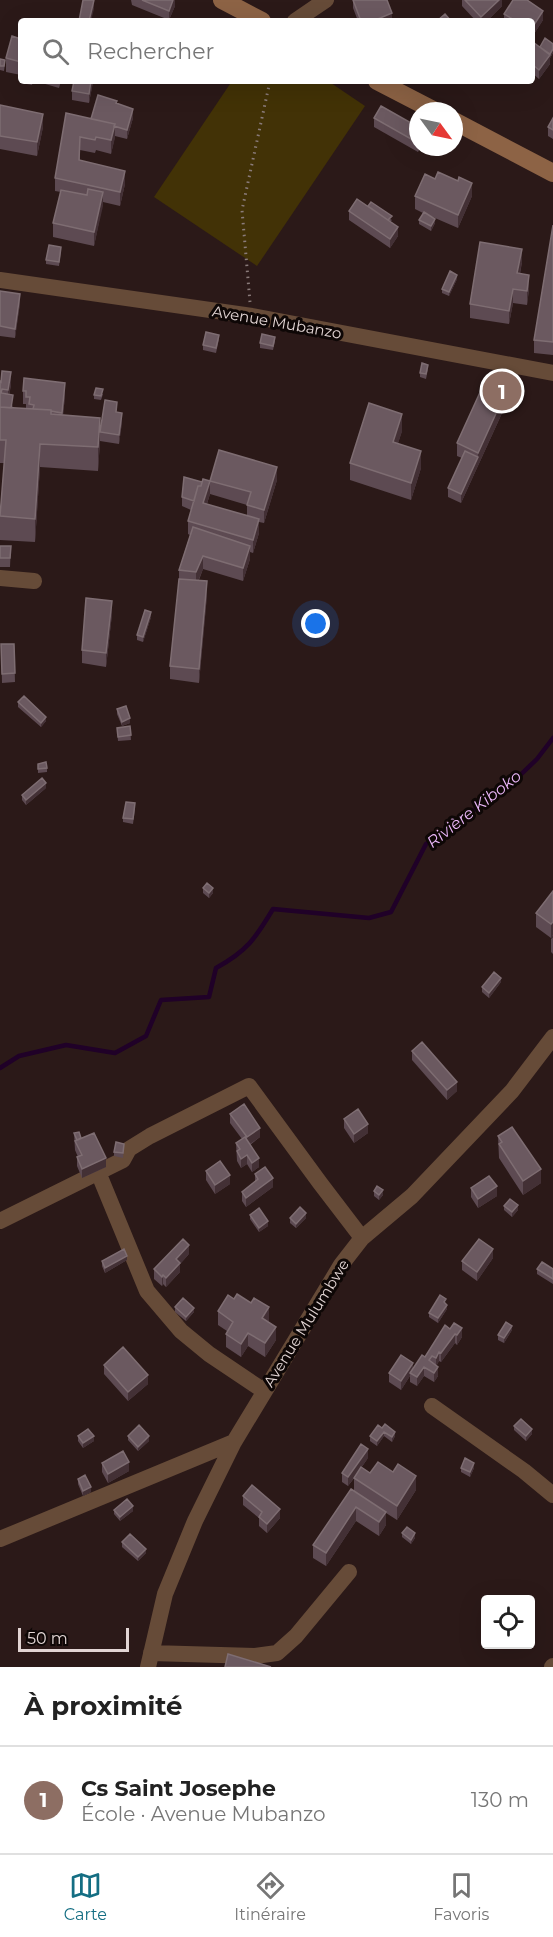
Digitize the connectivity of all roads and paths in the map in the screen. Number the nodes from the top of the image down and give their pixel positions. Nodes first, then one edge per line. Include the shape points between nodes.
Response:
1 (222, 0) edge
2 (326, 0) edge
3 (256, 18) edge
4 (299, 18) edge
5 (269, 84) edge
6 (383, 84) edge
7 (418, 102) edge
8 (463, 126) edge
9 (553, 172) edge
10 (0, 280) edge
11 (252, 316) junction
12 (553, 373) edge
13 (0, 578) edge
14 (34, 581) dead end
15 (553, 1037) edge
16 (98, 1172) junction
17 (0, 1221) edge
18 (362, 1238) junction
19 (264, 1391) junction
20 (432, 1406) dead end
21 (234, 1442) junction
22 (553, 1495) edge
23 (2, 1535) edge
24 (349, 1572) dead end
25 (150, 1660) edge

1 - 3 main road
2 - 4 street
5 - 11 path via 242,210
6 - 7 main road
8 - 9 main road
10 - 11 street, Avenue Mubanzo
11 - 12 street, Avenue Mubanzo
13 - 14 street
15 - 18 street, Avenue Mulumbwe via 512,1091 412,1196
16 - 17 street
16 - 18 street via 123,1160 129,1149 150,1136 249,1086
16 - 19 street via 147,1291 181,1331
18 - 19 street, Avenue Mulumbwe via 341,1265
19 - 21 street, Avenue Mulumbwe
20 - 22 street
21 - 23 street
21 - 25 street, Avenue Mulumbwe via 176,1565
24 - 25 street via 277,1653

